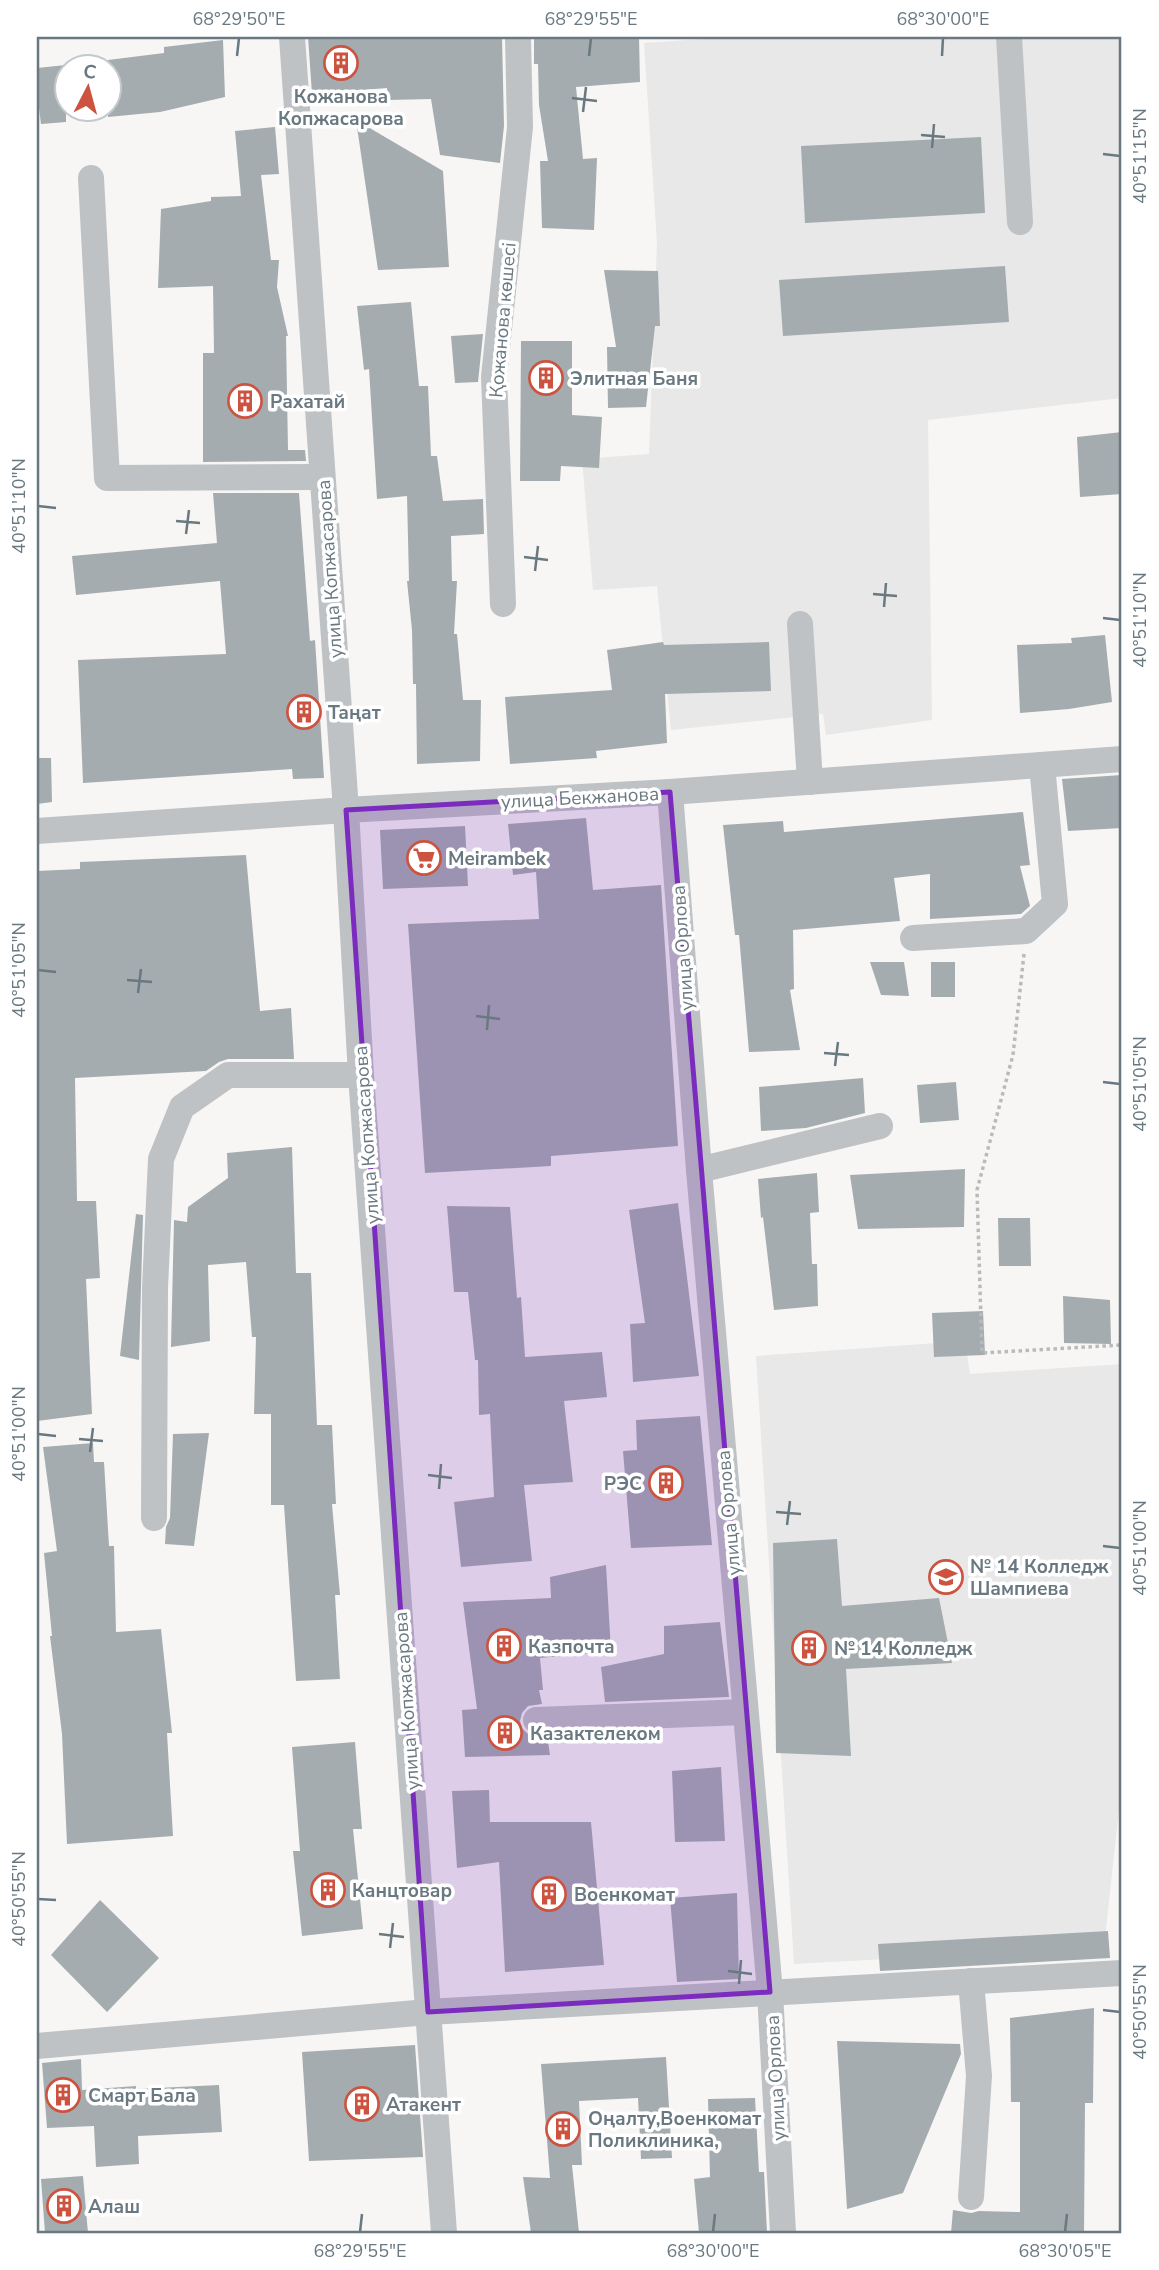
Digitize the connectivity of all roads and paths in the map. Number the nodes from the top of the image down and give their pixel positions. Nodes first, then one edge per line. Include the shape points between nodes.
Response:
1 (292, 37) edge
2 (518, 37) edge
3 (1009, 37) edge
4 (91, 178) dead end
5 (1020, 222) dead end
6 (322, 477) junction
7 (503, 604) dead end
8 (800, 624) dead end
9 (1122, 759) edge
10 (1042, 765) junction
11 (810, 782) junction
12 (670, 792) junction
13 (346, 810) junction
14 (37, 831) edge
15 (1026, 931) junction
16 (913, 938) dead end
17 (361, 1075) junction
18 (880, 1126) dead end
19 (699, 1170) junction
20 (1122, 1345) edge
21 (154, 1518) dead end
22 (746, 1712) junction
23 (536, 1720) dead end
24 (1122, 1973) edge
25 (971, 1981) junction
26 (770, 1992) junction
27 (428, 2012) junction
28 (37, 2046) edge
29 (971, 2197) dead end
30 (444, 2233) edge
31 (783, 2233) edge

1 - 6 street, улица Копжасарова
2 - 7 street, Қожанова көшесі via 520,127 494,377
3 - 5 street
4 - 6 street via 107,478
6 - 13 street, улица Копжасарова
8 - 11 street
9 - 10 street, улица Бекжанова
10 - 11 street, улица Бекжанова
10 - 15 street via 1055,904
11 - 12 street, улица Бекжанова
12 - 13 street, улица Бекжанова
12 - 19 street, улица Орлова
13 - 14 street, улица Бекжанова
13 - 17 street, улица Копжасарова
15 - 16 street
15 - 20 path via 1013,1055 977,1190 982,1353
17 - 21 street via 228,1075 182,1107 161,1159
17 - 27 street, улица Копжасарова
18 - 19 street
19 - 22 street, улица Орлова
22 - 23 street
22 - 26 street, улица Орлова
24 - 25 street
25 - 26 street
25 - 29 street via 979,2076
26 - 27 street
26 - 31 street, улица Орлова
27 - 28 street
27 - 30 street, улица Копжасарова

